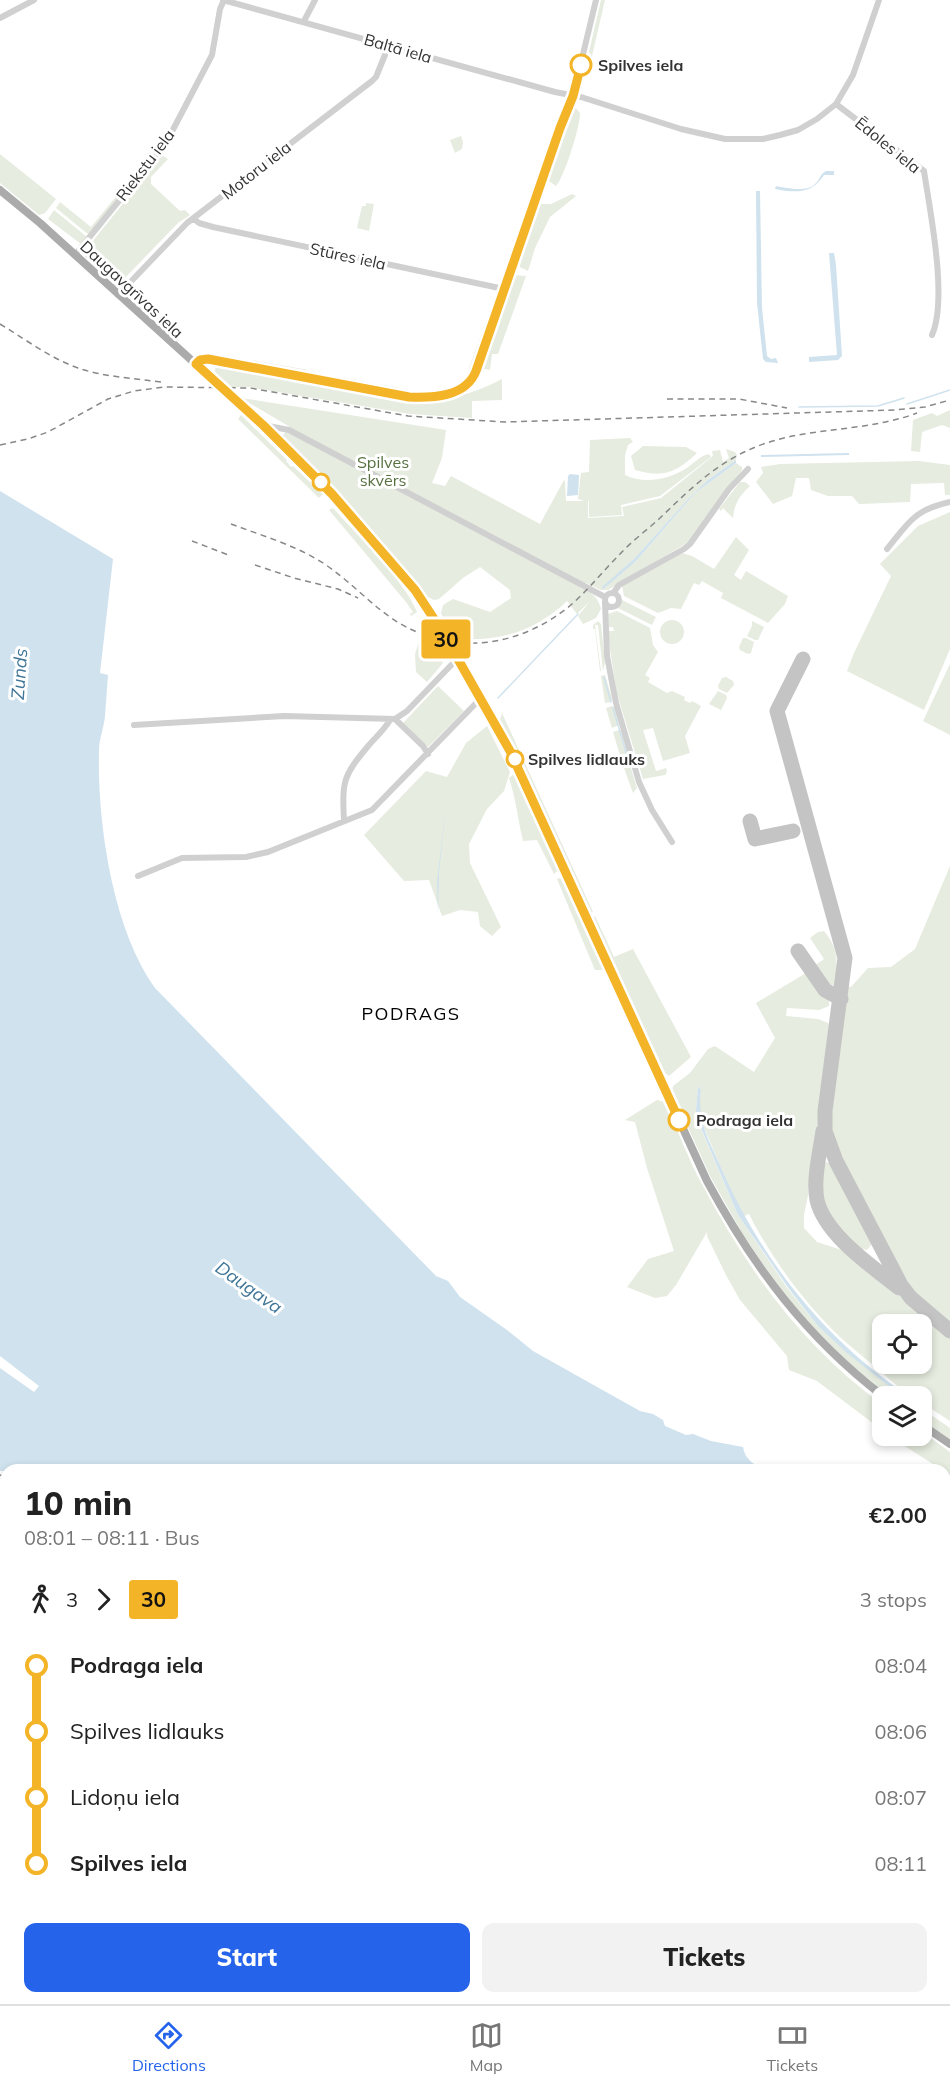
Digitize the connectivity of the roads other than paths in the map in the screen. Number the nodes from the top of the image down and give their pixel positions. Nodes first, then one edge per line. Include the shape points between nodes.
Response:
1 (34, 0) edge
2 (224, 0) edge
3 (315, 0) edge
4 (596, 0) edge
5 (879, 0) edge
6 (0, 18) edge
7 (304, 21) junction
8 (389, 45) junction
9 (573, 96) junction
10 (836, 104) junction
11 (0, 190) edge
12 (194, 219) junction
13 (75, 255) junction
14 (504, 290) junction
15 (118, 295) junction
16 (932, 335) dead end
17 (196, 364) junction
18 (263, 425) junction
19 (748, 469) dead end
20 (950, 502) edge
21 (887, 549) dead end
22 (614, 592) junction
23 (605, 600) junction
24 (457, 659) junction
25 (481, 698) junction
26 (392, 719) junction
27 (134, 725) dead end
28 (428, 754) junction
29 (344, 821) junction
30 (672, 842) dead end
31 (138, 876) dead end
32 (872, 1387) edge
33 (932, 1432) edge
34 (950, 1444) edge

1 - 6 street
2 - 7 street, Baltā iela
2 - 13 street, Riekstu iela via 212,54 166,143
3 - 7 street
4 - 9 street
5 - 10 street via 853,75
7 - 8 street, Baltā iela
8 - 9 street, Baltā iela
8 - 12 street, Motoru iela via 372,81
9 - 10 street via 725,139 763,139 798,130
9 - 14 street
10 - 16 street, Ēdoles iela via 924,171 937,267 938,317
11 - 13 main road, Daugavgrīvas iela
12 - 14 street, Stūres iela via 213,227
12 - 15 street, Motoru iela
13 - 15 main road, Daugavgrīvas iela
14 - 17 street via 474,376 454,392 409,397 208,359
15 - 17 main road, Daugavgrīvas iela
17 - 18 main road, Daugavgrīvas iela
18 - 23 street via 289,430
18 - 24 main road, Daugavgrīvas iela via 332,494 415,590
19 - 22 street via 690,544 619,585
20 - 21 street via 916,515
22 - 23 street via 608,593
22 - 23 street via 619,597 618,604 610,607
23 - 30 street via 607,656 616,703 639,782
24 - 25 main road, Daugavgrīvas iela
24 - 26 street via 407,711
25 - 28 street
25 - 32 main road, Daugavgrīvas iela via 518,768 721,1207 756,1263 808,1330
26 - 27 street via 284,716
26 - 28 street
26 - 29 street via 348,771 344,783
28 - 29 street via 372,810
29 - 31 street via 268,852 236,858 182,858
33 - 34 main road

